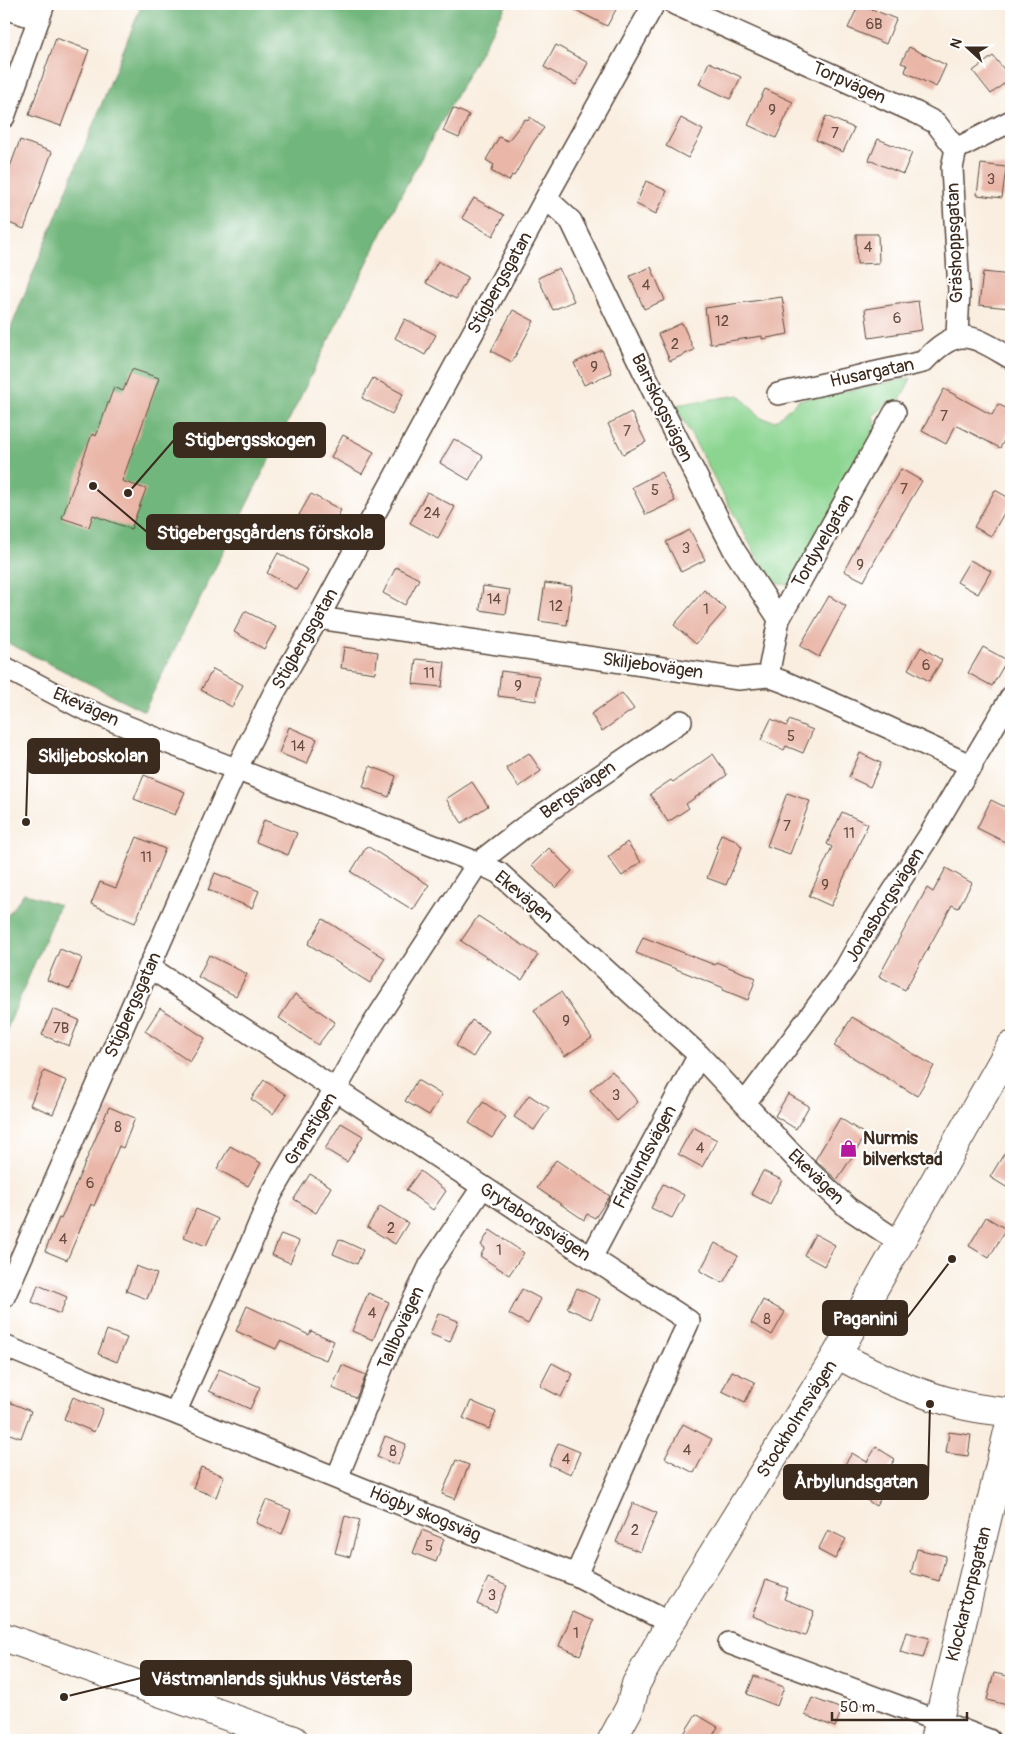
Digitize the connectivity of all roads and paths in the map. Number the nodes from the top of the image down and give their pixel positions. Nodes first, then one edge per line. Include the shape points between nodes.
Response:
1 (654, 4) edge
2 (675, 4) edge
3 (4, 8) edge
4 (42, 11) edge
5 (4, 117) edge
6 (1011, 121) edge
7 (956, 149) junction
8 (546, 198) junction
9 (957, 336) junction
10 (1011, 358) edge
11 (778, 394) dead end
12 (895, 412) dead end
13 (318, 618) junction
14 (779, 619) junction
15 (4, 667) edge
16 (768, 676) junction
17 (1011, 697) edge
18 (680, 721) dead end
19 (972, 766) junction
20 (237, 768) junction
21 (478, 863) junction
22 (149, 967) junction
23 (1011, 1046) edge
24 (699, 1055) junction
25 (336, 1089) junction
26 (745, 1103) junction
27 (482, 1188) junction
28 (899, 1242) junction
29 (591, 1258) junction
30 (4, 1297) edge
31 (4, 1346) edge
32 (837, 1354) junction
33 (175, 1412) junction
34 (1011, 1412) edge
35 (1011, 1419) edge
36 (337, 1478) junction
37 (576, 1575) junction
38 (670, 1624) junction
39 (4, 1636) edge
40 (729, 1643) dead end
41 (636, 1684) junction
42 (936, 1731) edge
43 (294, 1740) edge
44 (593, 1740) edge
45 (612, 1740) edge
46 (990, 1740) edge

1 - 8 street, Stigbergsgatan
2 - 7 street, Torpvägen via 918,113 936,123
3 - 4 street
4 - 5 street
6 - 7 street
7 - 9 street, Gräshoppsgatan via 952,168 959,290
8 - 13 street, Stigbergsgatan
8 - 14 street, Barrskogsvägen via 571,221 734,550
9 - 10 street via 979,339
9 - 11 street, Husargatan via 938,346 923,362
12 - 14 street, Tordyvelgatan
13 - 16 street, Skiljebovägen via 739,679
13 - 20 street, Stigbergsgatan via 274,693
14 - 16 street, Tordyvelgatan
15 - 20 street, Ekevägen via 82,708
16 - 19 street, Skiljebovägen
17 - 19 street, Jonasborgsvägen
18 - 21 street, Bergsvägen via 523,828
19 - 26 street, Jonasborgsvägen via 845,969
20 - 21 street, Ekevägen
20 - 22 street, Stigbergsgatan
21 - 24 street, Ekevägen via 499,873
21 - 25 street, Granstigen via 368,1032
22 - 25 street, Grytaborgsvägen
22 - 30 street, Stigbergsgatan
23 - 28 main road, Stockholmsvägen
24 - 26 street, Ekevägen
24 - 29 street, Fridlundsvägen
25 - 27 street, Grytaborgsvägen
25 - 33 street, Granstigen via 271,1195
26 - 28 street, Ekevägen via 803,1166 848,1208
27 - 29 street, Grytaborgsvägen
27 - 36 street, Tallbovägen via 430,1265 384,1363
28 - 32 main road, Stockholmsvägen
29 - 37 street, Grytaborgsvägen via 689,1321
31 - 33 street
32 - 34 main road via 885,1379 958,1404
32 - 38 main road, Stockholmsvägen
33 - 36 street, Högby skogsväg
35 - 42 main road, Klockartorpsgatan
36 - 37 street, Högby skogsväg
37 - 38 street, Högby skogsväg
38 - 41 main road, Stockholmsvägen
39 - 43 main road
40 - 42 street
41 - 44 main road, Stockholmsvägen
41 - 45 main road, Stockholmsvägen via 630,1706
42 - 46 street

